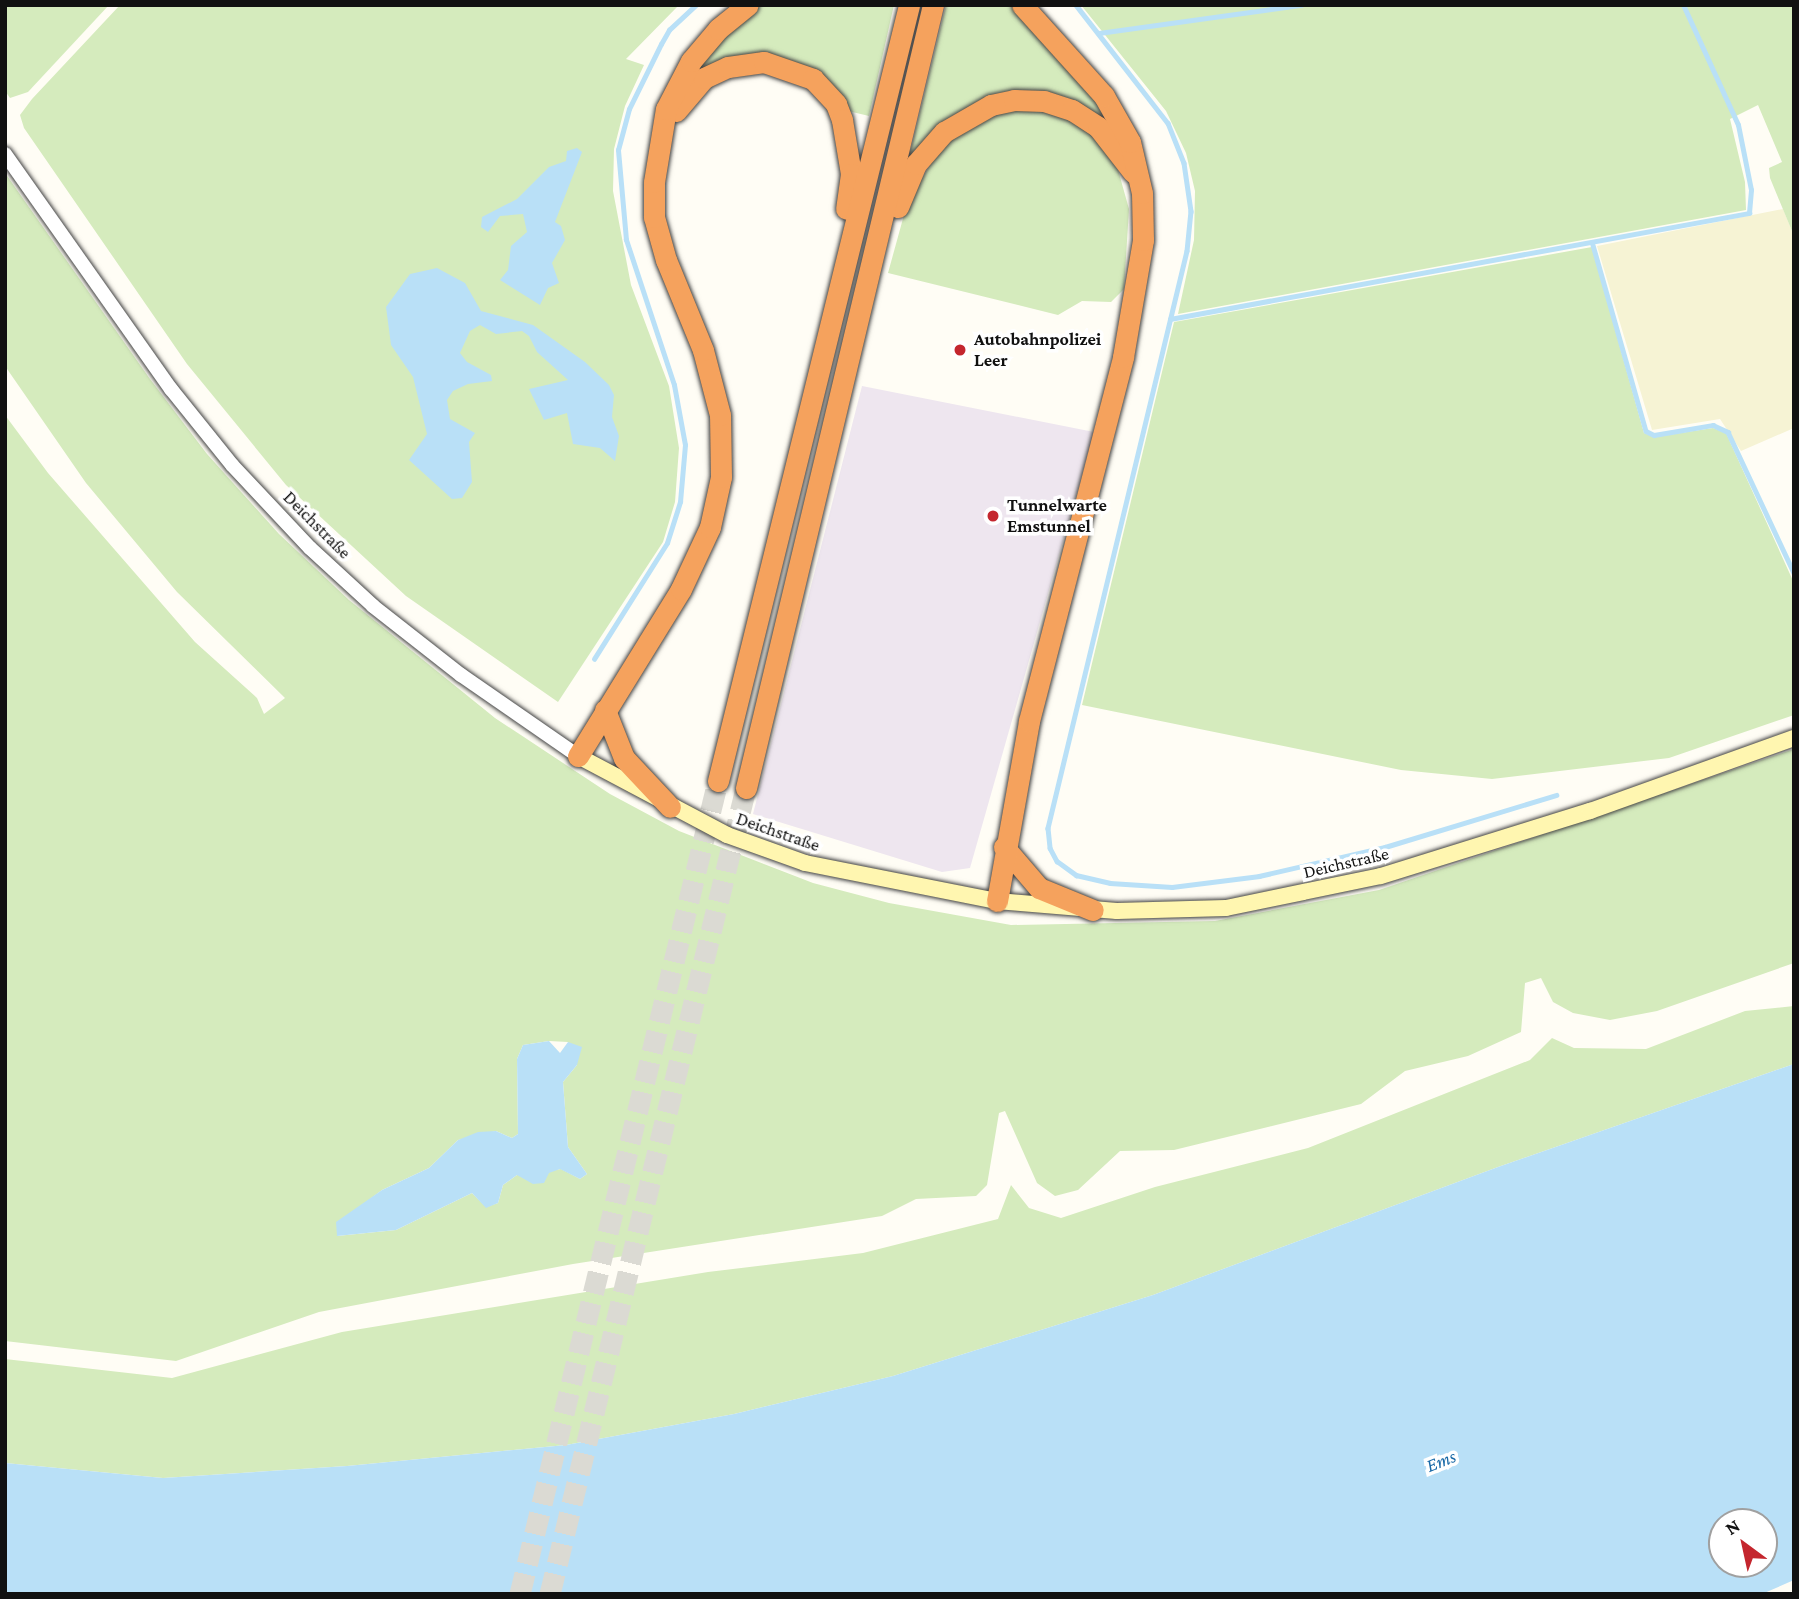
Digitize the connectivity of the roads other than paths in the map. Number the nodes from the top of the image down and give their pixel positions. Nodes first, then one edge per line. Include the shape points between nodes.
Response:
1 (748, 5) edge
2 (909, 5) edge
3 (933, 5) edge
4 (1022, 5) edge
5 (660, 144) junction
6 (5, 154) edge
7 (1142, 193) junction
8 (878, 237) junction
9 (835, 308) junction
10 (605, 710) junction
11 (1794, 738) edge
12 (578, 756) junction
13 (718, 781) tunnel mouth
14 (746, 788) tunnel mouth
15 (670, 807) junction
16 (1004, 847) junction
17 (997, 901) junction
18 (1093, 910) junction

1 - 5 highway via 718,29 691,61 666,109
2 - 9 highway
3 - 8 highway
4 - 7 highway via 1104,96 1130,142
5 - 9 highway via 677,108 715,71 764,62 797,71 819,85 842,120 852,174 830,282
5 - 10 highway via 654,217 713,381 723,445 721,477 697,560
6 - 12 street, Deichstraße via 171,389 302,539 373,606 461,675
7 - 8 highway via 1121,152 1098,127 1062,107 1014,100 991,106 944,132 916,164 897,209
7 - 16 highway via 1143,240 1123,357 1029,722
8 - 14 highway
9 - 13 highway
10 - 12 highway
10 - 15 highway via 624,758
11 - 18 main road, Deichstraße via 1590,811 1381,876 1226,908
12 - 15 main road, Deichstraße
15 - 17 main road, Deichstraße via 727,835 805,863
16 - 17 highway
16 - 18 highway via 1040,888
17 - 18 main road, Deichstraße

